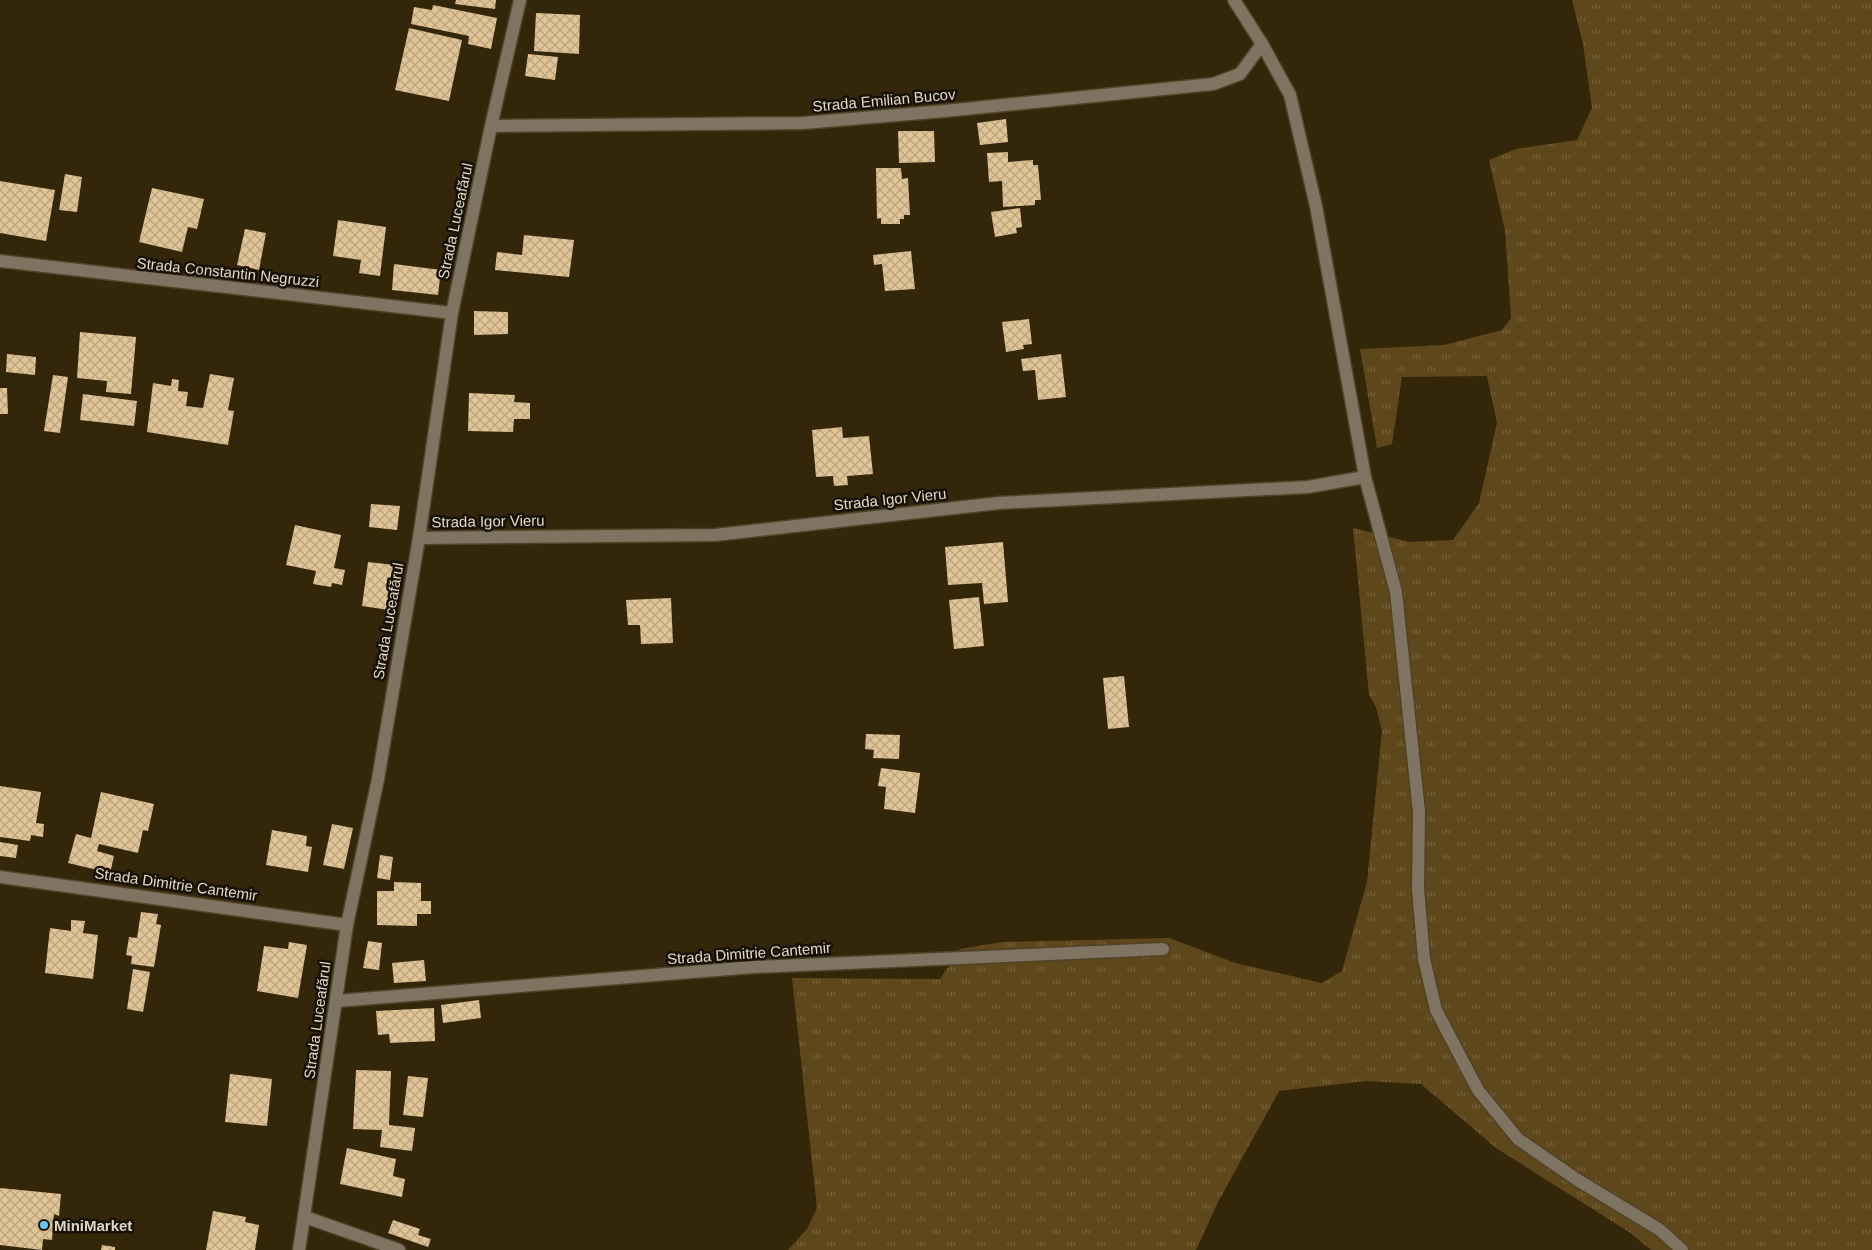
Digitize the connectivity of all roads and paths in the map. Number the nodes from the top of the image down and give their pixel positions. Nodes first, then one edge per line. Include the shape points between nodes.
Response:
1 (520, 0) edge
2 (1234, 0) edge
3 (1262, 44) junction
4 (491, 126) junction
5 (0, 261) edge
6 (452, 313) junction
7 (1365, 477) junction
8 (419, 538) junction
9 (0, 877) edge
10 (348, 924) junction
11 (1163, 949) dead end
12 (337, 1001) junction
13 (306, 1217) junction
14 (299, 1250) edge
15 (400, 1250) edge
16 (1682, 1250) edge

1 - 4 street, Strada Luceafărul
2 - 3 street
3 - 4 street, Strada Emilian Bucov via 1240,74 1213,84 803,123
3 - 7 street via 1290,95 1316,206
4 - 6 street, Strada Luceafărul
5 - 6 street, Strada Constantin Negruzzi
6 - 8 street, Strada Luceafărul
7 - 8 street, Strada Igor Vieru via 1308,486 999,503 715,535
7 - 16 street via 1396,592 1419,812 1418,888 1424,959 1436,1010 1478,1090 1518,1139 1660,1230
8 - 10 street, Strada Luceafărul via 378,779
9 - 10 street, Strada Dimitrie Cantemir
10 - 12 street, Strada Luceafărul
11 - 12 street, Strada Dimitrie Cantemir via 754,967
12 - 13 street, Strada Luceafărul
13 - 14 street, Strada Luceafărul
13 - 15 street

